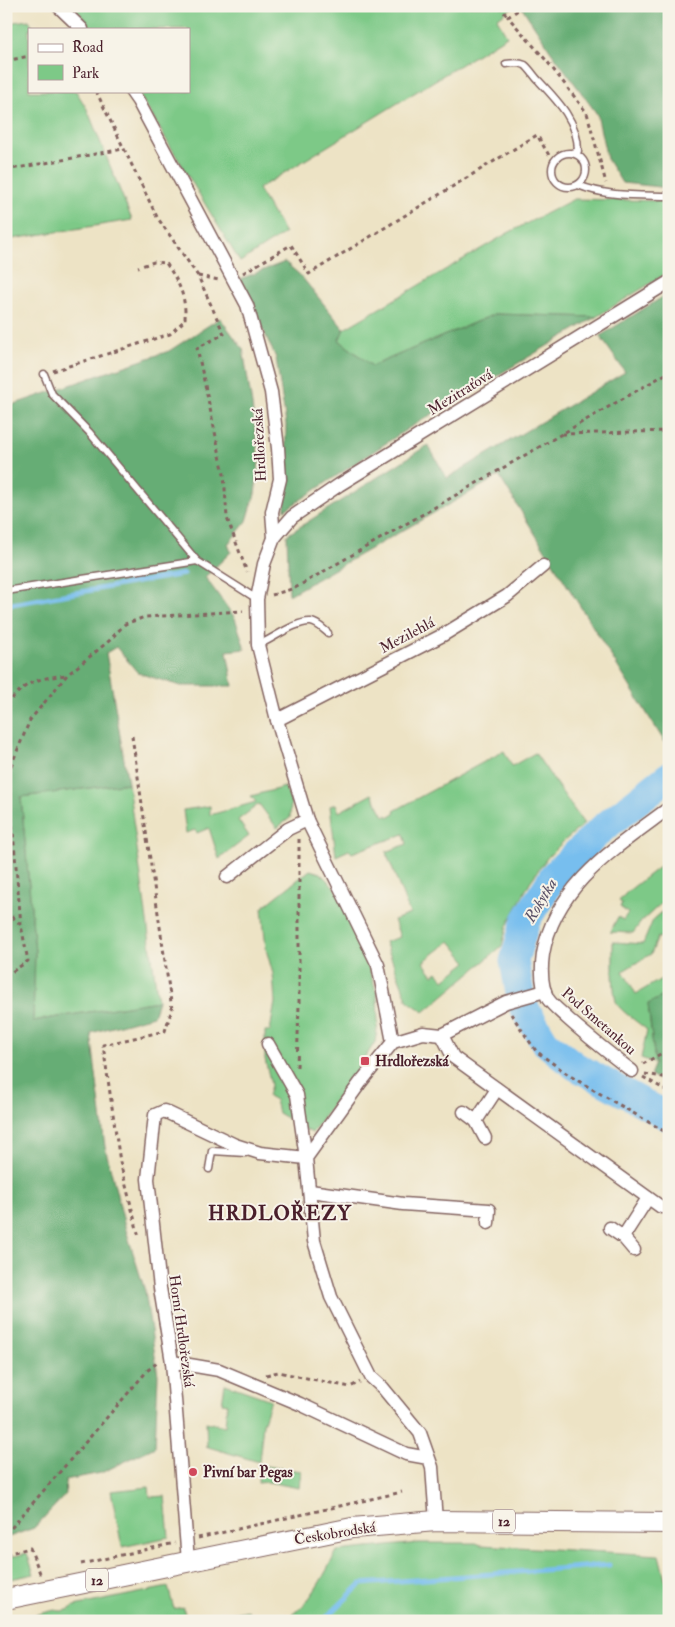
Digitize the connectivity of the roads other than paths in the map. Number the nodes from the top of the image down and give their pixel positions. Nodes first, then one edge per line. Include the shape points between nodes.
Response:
1 (58, 6) edge
2 (81, 28) edge
3 (506, 64) dead end
4 (132, 92) edge
5 (572, 153) junction
6 (578, 185) junction
7 (669, 196) edge
8 (669, 282) edge
9 (44, 374) road end
10 (274, 538) junction
11 (197, 561) junction
12 (543, 566) dead end
13 (6, 591) edge
14 (257, 605) junction
15 (328, 634) dead end
16 (258, 645) junction
17 (277, 720) junction
18 (669, 808) edge
19 (307, 820) junction
20 (227, 877) dead end
21 (540, 992) junction
22 (442, 1035) junction
23 (393, 1042) junction
24 (268, 1044) dead end
25 (632, 1071) road end
26 (497, 1089) junction
27 (464, 1112) dead end
28 (476, 1121) junction
29 (485, 1138) dead end
30 (260, 1153) junction
31 (306, 1158) junction
32 (209, 1169) dead end
33 (310, 1191) junction
34 (648, 1198) junction
35 (661, 1207) dead end
36 (488, 1223) dead end
37 (610, 1228) dead end
38 (623, 1237) junction
39 (634, 1250) dead end
40 (172, 1362) junction
41 (428, 1458) junction
42 (436, 1521) junction
43 (669, 1523) edge
44 (188, 1561) junction
45 (6, 1599) edge

1 - 2 street
3 - 5 lane via 524,65 558,102 578,139 578,151
4 - 10 street, Hrdlořezská via 247,305 271,392 278,448 280,479 272,512
5 - 6 lane via 582,158 585,164 585,176
5 - 6 lane via 560,154 553,162 551,174 557,183 567,187
6 - 7 lane via 609,194
8 - 10 street, Mezitraťová via 339,485 292,517
9 - 11 lane via 52,394 89,432
10 - 14 street, Hrdlořezská via 264,564
11 - 13 lane
11 - 14 lane
12 - 17 street, Mezilehlá via 507,596 443,635
14 - 16 street, Hrdlořezská
15 - 16 lane via 310,622 298,624
16 - 17 street, Hrdlořezská
17 - 19 street, Hrdlořezská
18 - 21 street, Pod Smetankou via 600,861 566,900 545,943
19 - 20 street via 288,829
19 - 23 street, Hrdlořezská via 378,965
21 - 22 street
21 - 25 street, Pod Smetankou via 581,1031
22 - 23 street via 423,1033
22 - 26 street via 453,1058
23 - 31 street
24 - 31 street via 296,1095
26 - 28 street
26 - 34 street
27 - 28 street
28 - 29 street
30 - 31 street
30 - 32 lane via 212,1150
30 - 40 street, Horní Hrdlořezská via 235,1145 164,1111 155,1116 148,1179
31 - 33 street
33 - 36 street via 403,1204 488,1210
33 - 41 street via 314,1241 332,1297 371,1377 420,1433
34 - 35 street
34 - 38 street
37 - 38 street
38 - 39 street
40 - 41 street via 219,1370 406,1454
40 - 44 street, Horní Hrdlořezská
41 - 42 street via 432,1467
42 - 43 main road, Českobrodská / 12
42 - 44 main road, Českobrodská / 12 via 352,1528
44 - 45 main road, Českobrodská / 12

